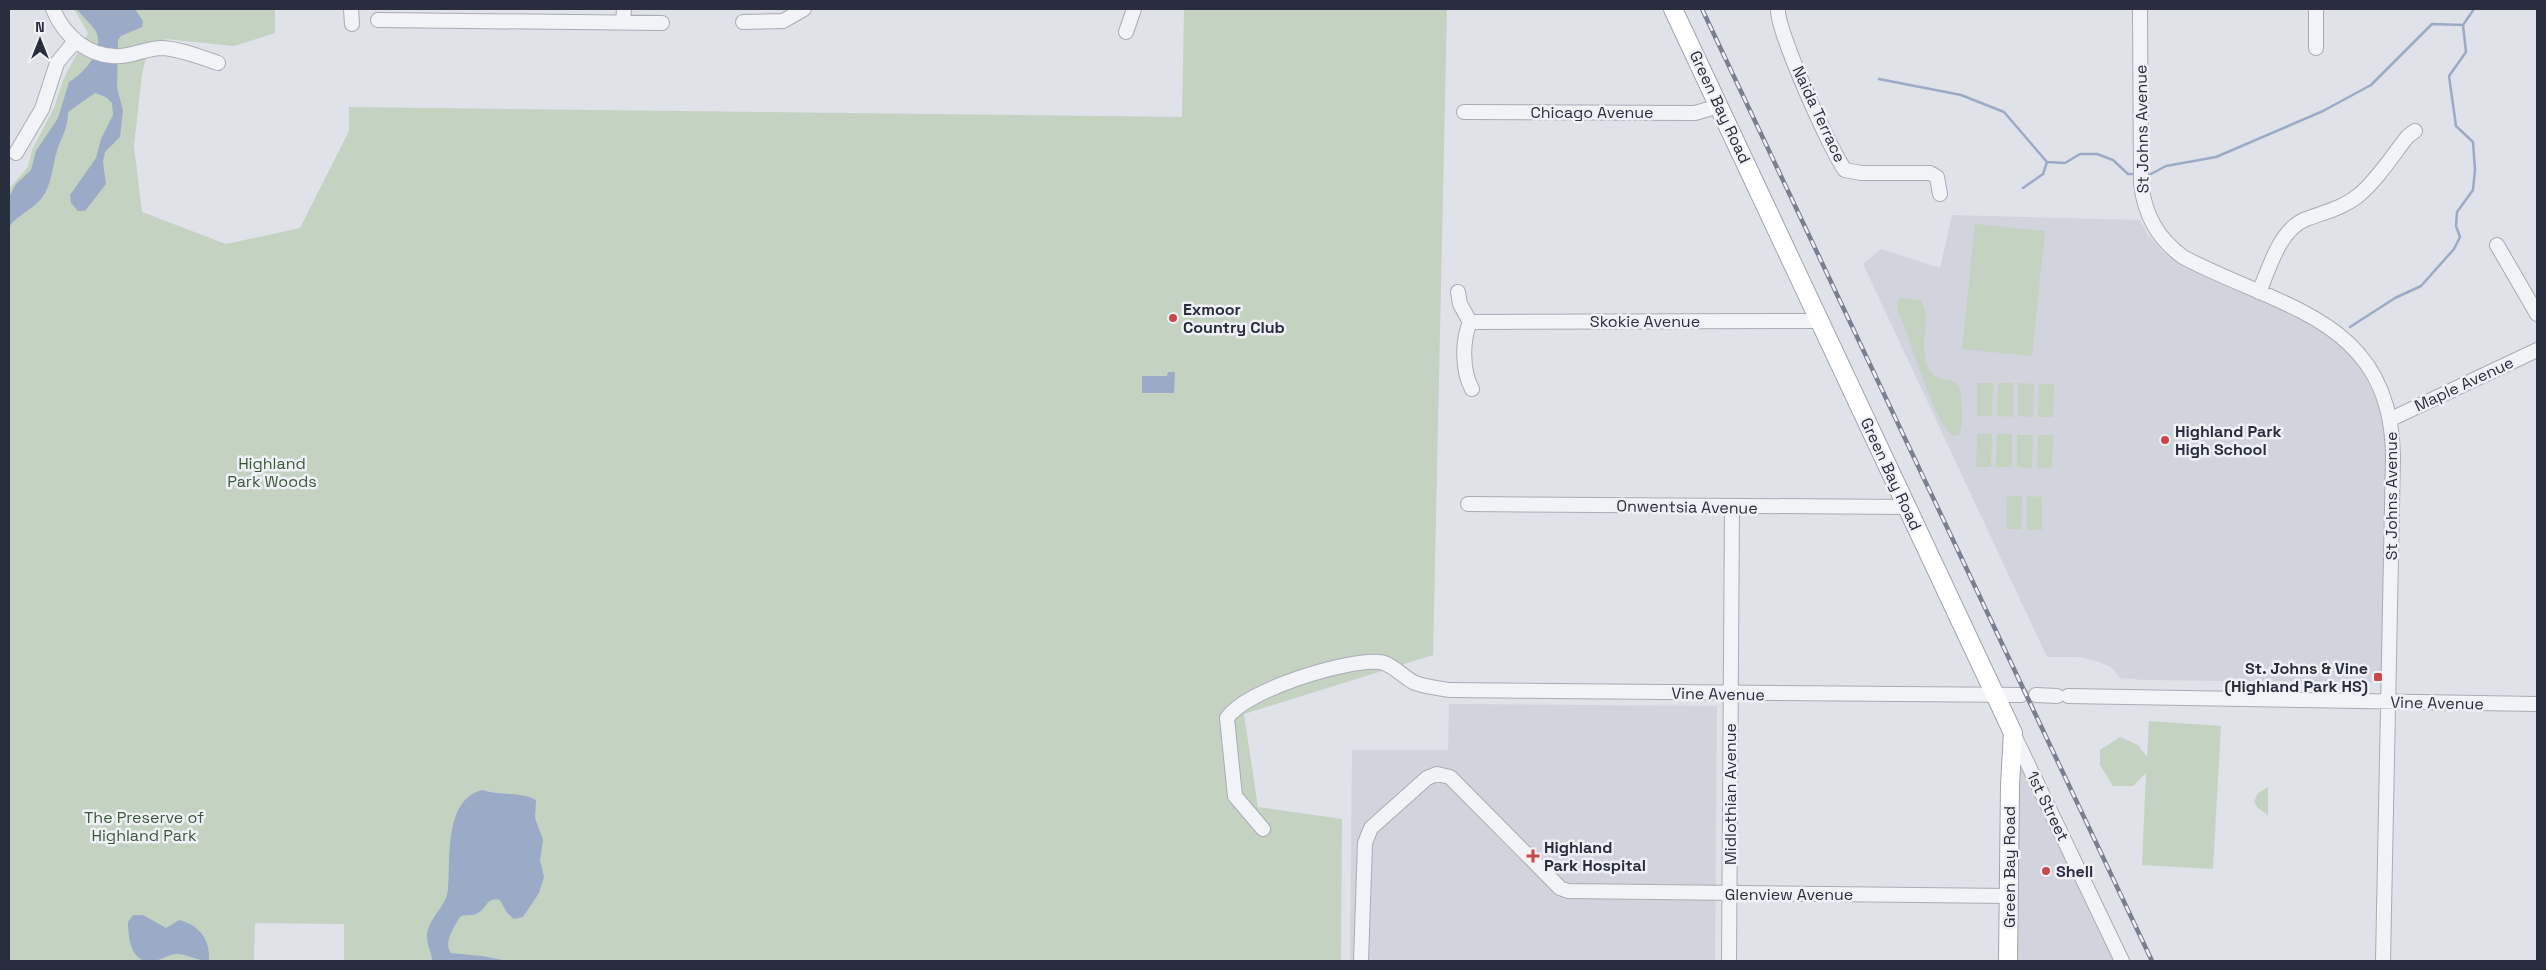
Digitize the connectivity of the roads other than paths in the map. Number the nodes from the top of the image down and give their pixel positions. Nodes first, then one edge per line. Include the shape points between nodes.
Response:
1 (53, 9) edge
2 (351, 9) edge
3 (804, 9) edge
4 (1134, 9) edge
5 (1673, 9) edge
6 (1778, 9) edge
7 (2140, 9) edge
8 (2316, 9) edge
9 (624, 15) edge
10 (765, 15) edge
11 (378, 20) dead end
12 (743, 22) dead end
13 (662, 23) dead end
14 (352, 24) dead end
15 (1126, 32) dead end
16 (75, 41) junction
17 (2316, 48) dead end
18 (218, 62) dead end
19 (1719, 106) junction
20 (1464, 112) dead end
21 (2416, 131) dead end
22 (16, 153) dead end
23 (1940, 194) dead end
24 (2498, 245) dead end
25 (1458, 292) dead end
26 (2260, 292) junction
27 (2537, 314) edge
28 (1821, 321) junction
29 (1470, 322) junction
30 (2537, 350) edge
31 (1472, 389) dead end
32 (2391, 419) junction
33 (1468, 504) dead end
34 (1732, 507) junction
35 (1906, 507) junction
36 (1730, 694) junction
37 (1995, 694) junction
38 (2021, 695) dead end
39 (2036, 695) dead end
40 (2388, 702) junction
41 (2537, 704) edge
42 (2013, 733) junction
43 (1262, 829) dead end
44 (1730, 894) junction
45 (2009, 896) junction
46 (1361, 961) edge
47 (1729, 961) edge
48 (2008, 961) edge
49 (2122, 961) edge
50 (2383, 961) edge

1 - 16 street via 64,30
2 - 14 street
3 - 10 street via 788,20
4 - 15 street
5 - 19 main road, Green Bay Road
6 - 23 street, Naida Terrace via 1800,76 1845,170 1930,173 1937,177
7 - 26 street, St Johns Avenue via 2141,184 2150,219 2170,247 2198,265
8 - 17 street
9 - 11 street
9 - 13 street
10 - 12 street
16 - 18 street via 93,51 120,56 163,48
16 - 22 street via 57,63 42,109
19 - 20 street, Chicago Avenue via 1695,113
19 - 28 main road, Green Bay Road
21 - 26 street via 2408,136 2358,196 2344,206 2304,220 2291,229 2282,240
24 - 27 street
25 - 29 street via 1460,304
26 - 32 street, St Johns Avenue via 2319,319 2356,349 2377,380
28 - 29 street, Skokie Avenue
28 - 35 main road, Green Bay Road
29 - 31 street via 1465,340 1466,378
30 - 32 street, Maple Avenue
32 - 40 street, St Johns Avenue
33 - 34 street, Onwentsia Avenue
34 - 35 street, Onwentsia Avenue
34 - 36 street, Midlothian Avenue
35 - 37 main road, Green Bay Road
36 - 37 street, Vine Avenue
36 - 43 street, Vine Avenue via 1449,690 1415,683 1380,662 1332,666 1267,691 1237,706 1227,718 1235,796
36 - 44 street, Midlothian Avenue
37 - 38 street, Vine Avenue
37 - 42 main road, Green Bay Road
39 - 40 street, Vine Avenue
40 - 41 street, Vine Avenue
40 - 50 street, St Johns Avenue
42 - 45 main road, Green Bay Road
42 - 49 street, 1st Street
44 - 45 street, Glenview Avenue
44 - 46 street, Glenview Avenue via 1568,891 1560,888 1450,777 1437,774 1427,778 1371,828 1365,843
44 - 47 street, Midlothian Avenue
45 - 48 main road, Green Bay Road

